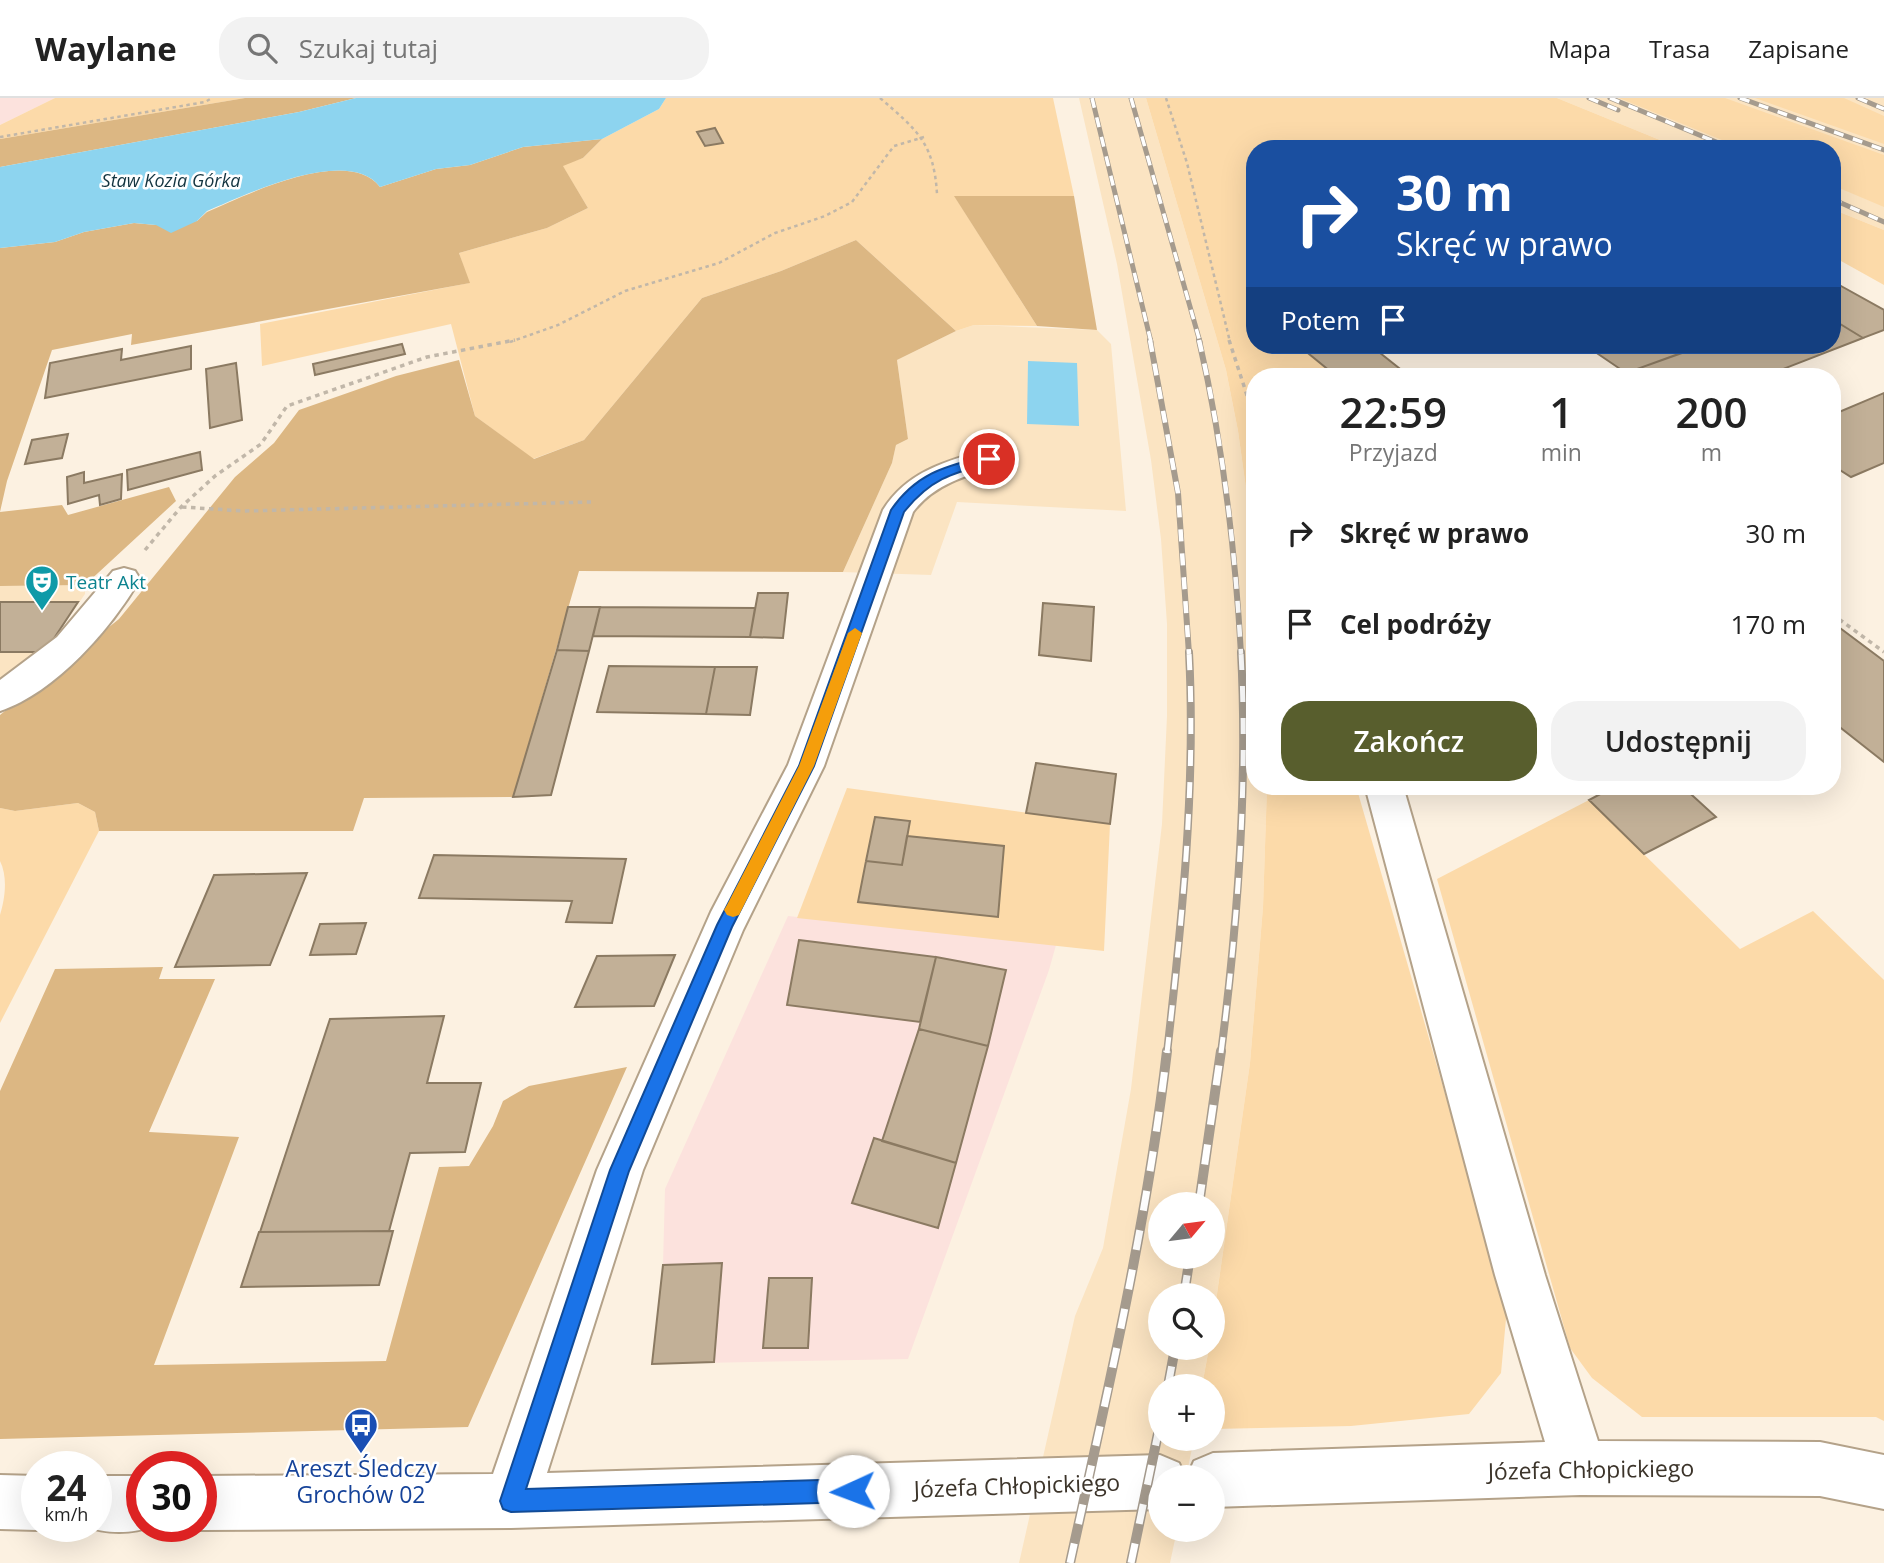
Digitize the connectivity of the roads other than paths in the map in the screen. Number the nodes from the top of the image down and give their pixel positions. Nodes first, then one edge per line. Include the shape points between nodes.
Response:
1 (989, 459) dead end
2 (124, 579) road end
3 (0, 697) edge
4 (1387, 795) edge
5 (1580, 1468) junction
6 (1225, 1480) edge
7 (1148, 1482) edge
8 (1884, 1482) edge
9 (511, 1501) junction
10 (0, 1503) edge
11 (21, 1503) edge
12 (217, 1503) edge

1 - 9 street via 940,473 915,489 898,510 806,766 725,925 620,1170
2 - 3 street via 101,612 58,658
4 - 5 street via 1520,1275
5 - 6 street, Józefa Chłopickiego
5 - 8 street, Józefa Chłopickiego via 1820,1469
7 - 9 street, Józefa Chłopickiego
9 - 12 street, Józefa Chłopickiego
10 - 11 street

